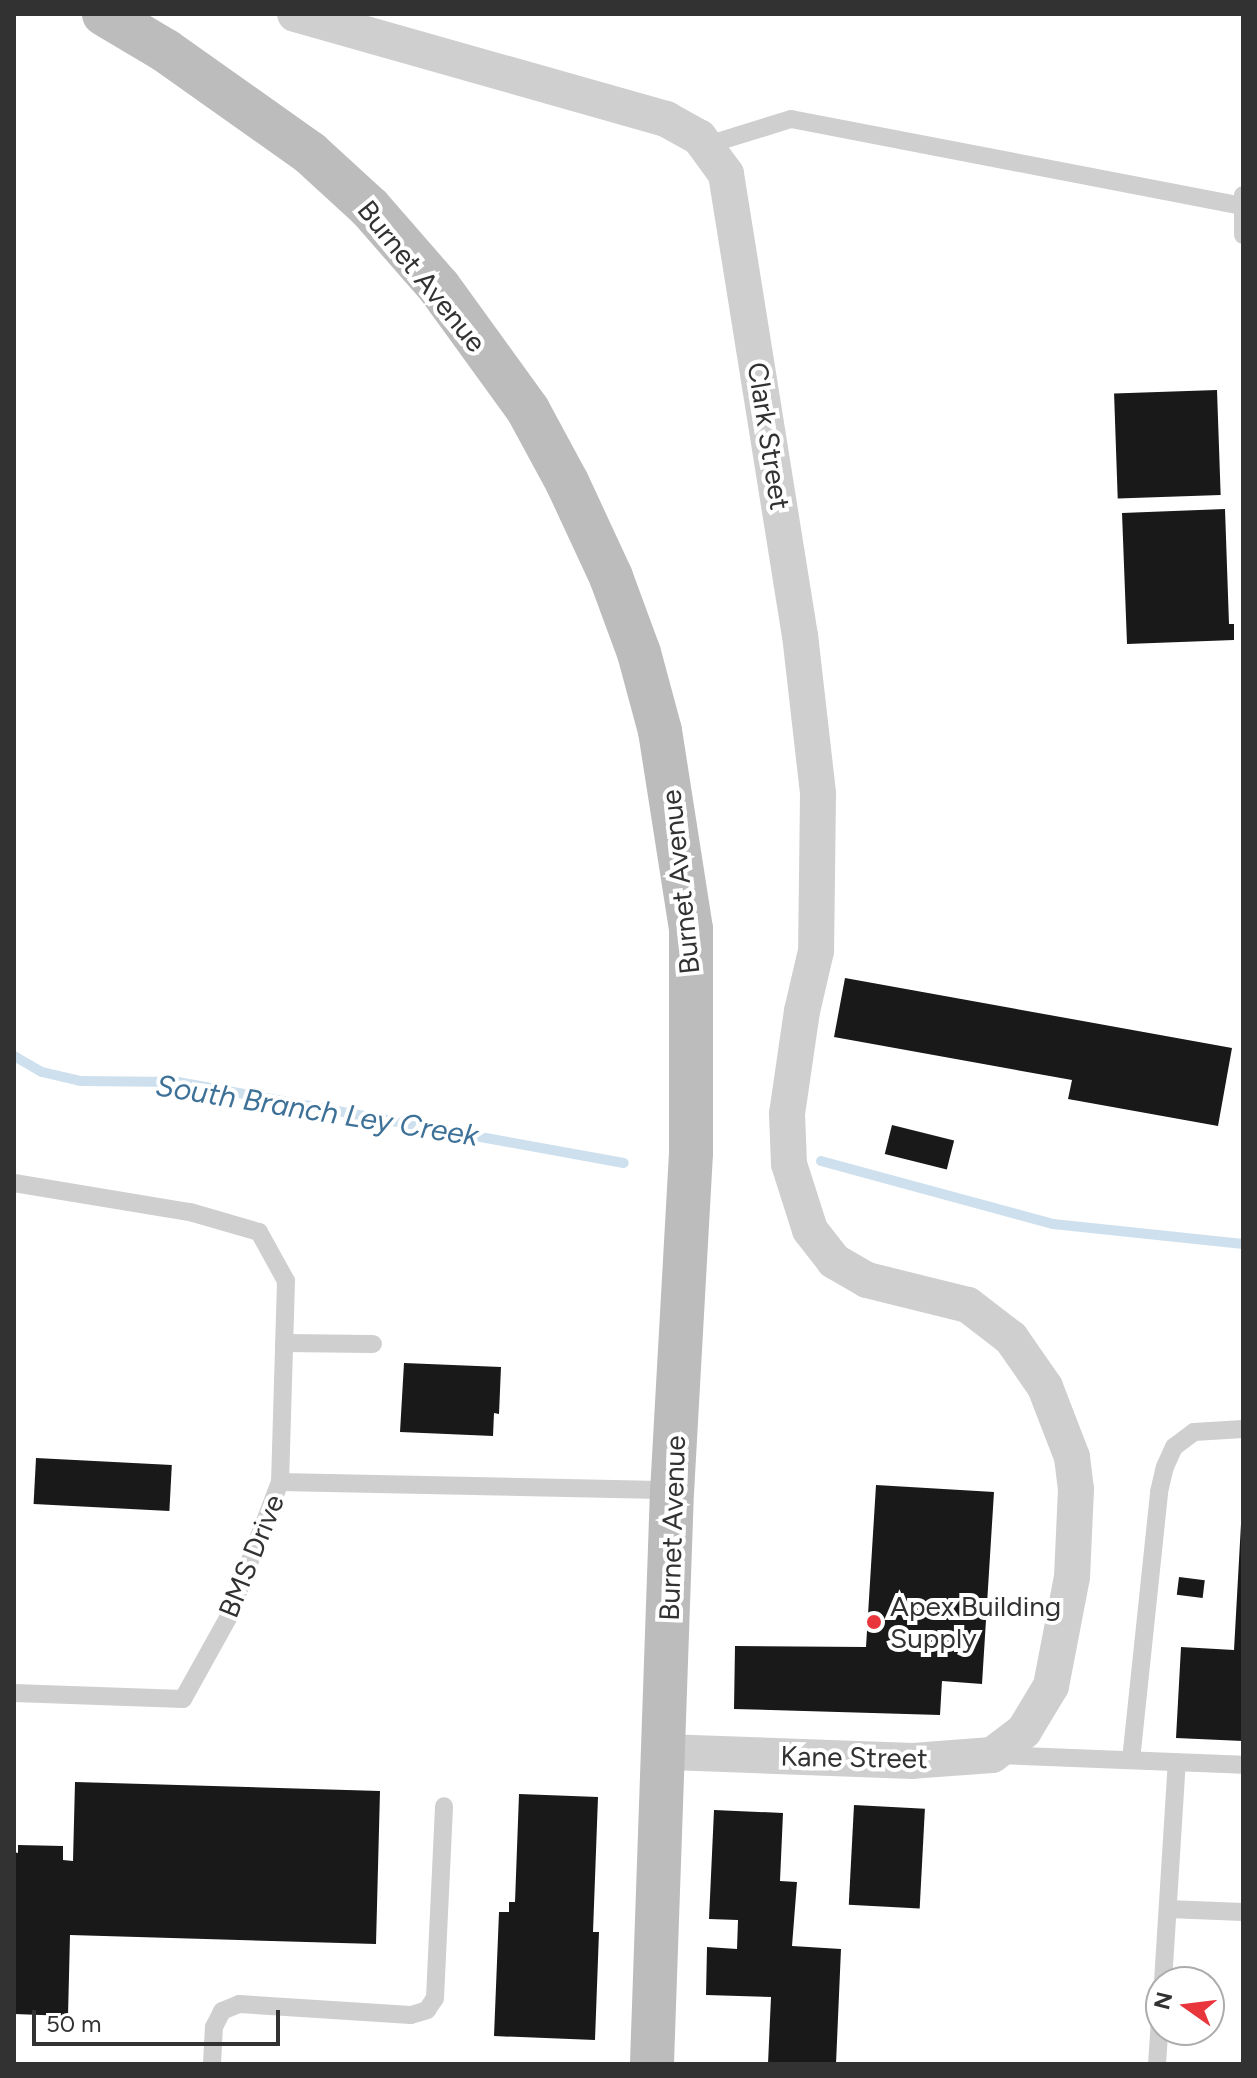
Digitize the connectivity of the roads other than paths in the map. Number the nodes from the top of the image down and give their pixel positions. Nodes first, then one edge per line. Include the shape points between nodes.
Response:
1 (104, 14) edge
2 (295, 14) edge
3 (707, 145) junction
4 (1243, 195) edge
5 (1242, 206) edge
6 (1243, 235) edge
7 (14, 1183) edge
8 (284, 1343) junction
9 (373, 1344) dead end
10 (1243, 1429) edge
11 (280, 1482) junction
12 (672, 1490) junction
13 (14, 1693) edge
14 (664, 1752) junction
15 (992, 1755) junction
16 (1131, 1760) junction
17 (1177, 1762) junction
18 (1243, 1765) edge
19 (444, 1806) dead end
20 (1168, 1909) junction
21 (1243, 1912) edge
22 (1164, 1966) edge
23 (212, 2064) edge
24 (652, 2064) edge

1 - 12 street, Burnet Avenue via 166,51 310,153 370,208 439,287 528,410 611,577 660,731 691,929 691,1153
2 - 3 street, Clark Street via 666,119
3 - 5 lane via 791,119
3 - 15 street, Clark Street via 726,174 734,211 800,635 818,794 816,951 787,1114 789,1164 810,1230 834,1261 867,1280 968,1305 1011,1338 1045,1387 1072,1457 1072,1577 1051,1686 1031,1722
4 - 5 lane
5 - 6 lane
7 - 8 lane via 190,1212 259,1232 286,1281
8 - 9 lane
8 - 11 lane
10 - 16 lane via 1194,1432 1174,1447 1165,1467
11 - 12 lane, BMS Drive
11 - 13 lane, BMS Drive via 228,1618 183,1699
12 - 14 street, Burnet Avenue
14 - 15 street, Kane Street via 913,1761
14 - 24 street, Burnet Avenue
15 - 16 lane
16 - 17 lane
17 - 18 lane
17 - 20 lane
19 - 23 lane via 435,1998 427,2010 411,2015 239,2004 222,2011 214,2027
20 - 21 lane
20 - 22 lane

